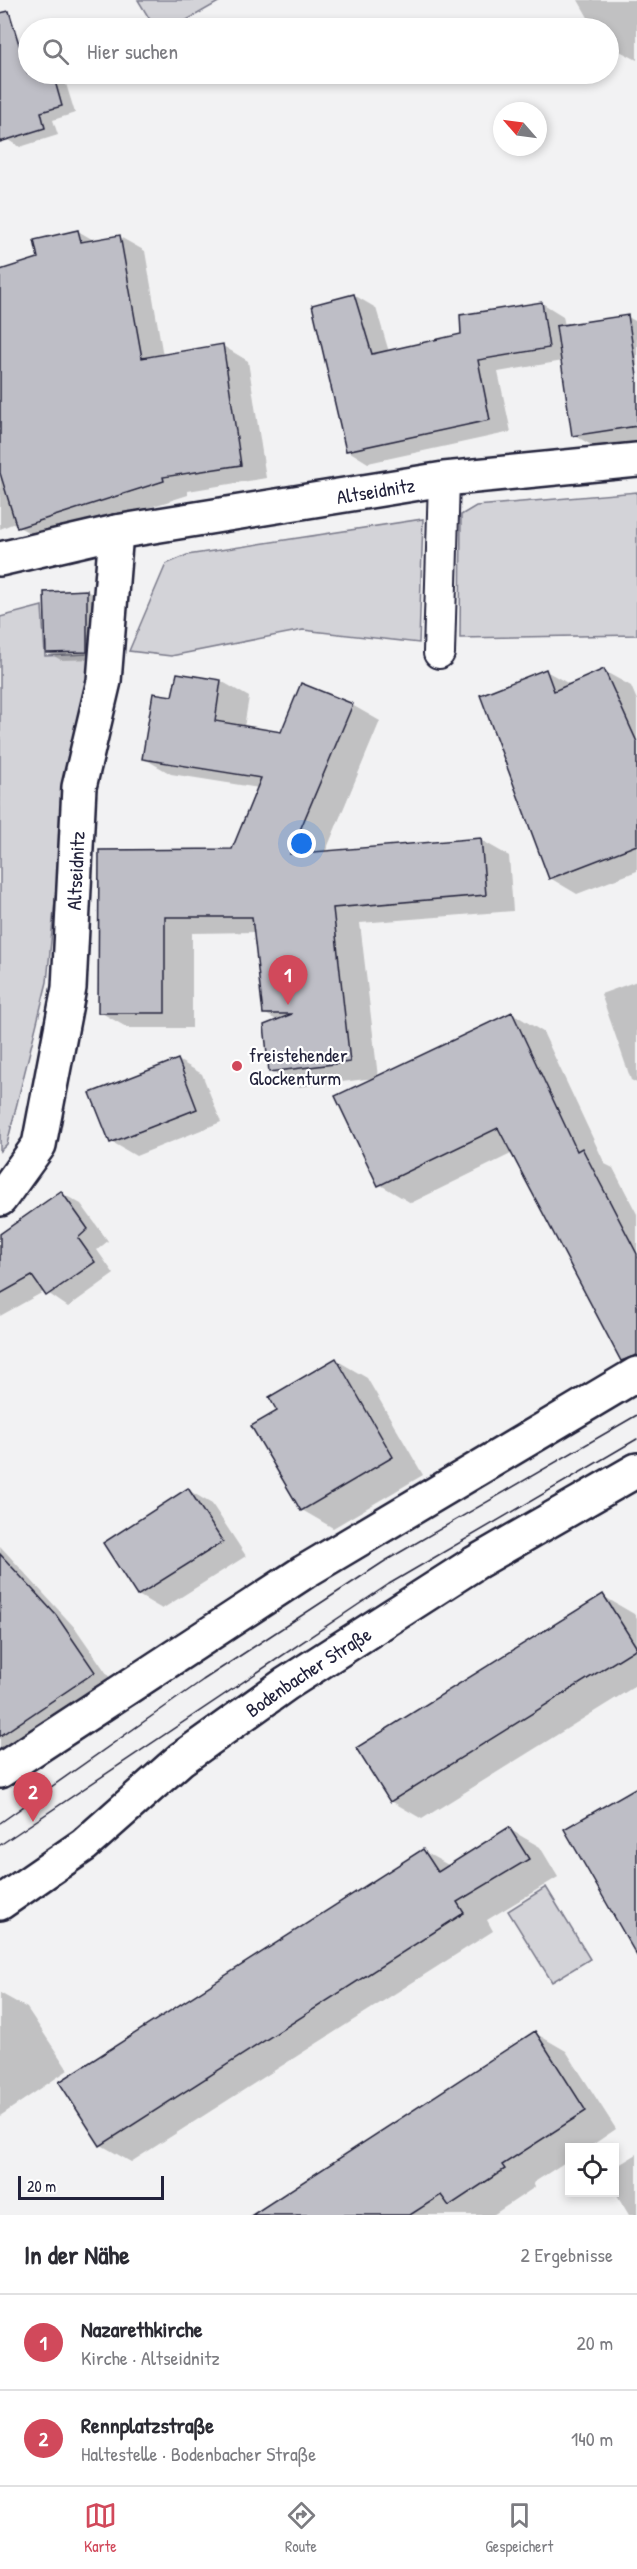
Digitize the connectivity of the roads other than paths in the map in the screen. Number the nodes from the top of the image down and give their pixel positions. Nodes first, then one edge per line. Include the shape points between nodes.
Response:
1 (637, 460) edge
2 (444, 479) junction
3 (116, 532) junction
4 (0, 559) edge
5 (439, 653) dead end
6 (0, 1199) edge
7 (637, 1374) edge
8 (637, 1470) edge
9 (0, 1771) edge
10 (0, 1903) edge

1 - 2 street, Altseidnitz
2 - 3 street, Altseidnitz
2 - 5 lane
3 - 4 street, Altseidnitz
3 - 6 street, Altseidnitz via 104,681 79,787 69,988 39,1145
7 - 9 street via 304,1572
8 - 10 street, Bodenbacher Straße via 475,1563 286,1684 181,1759 84,1845

